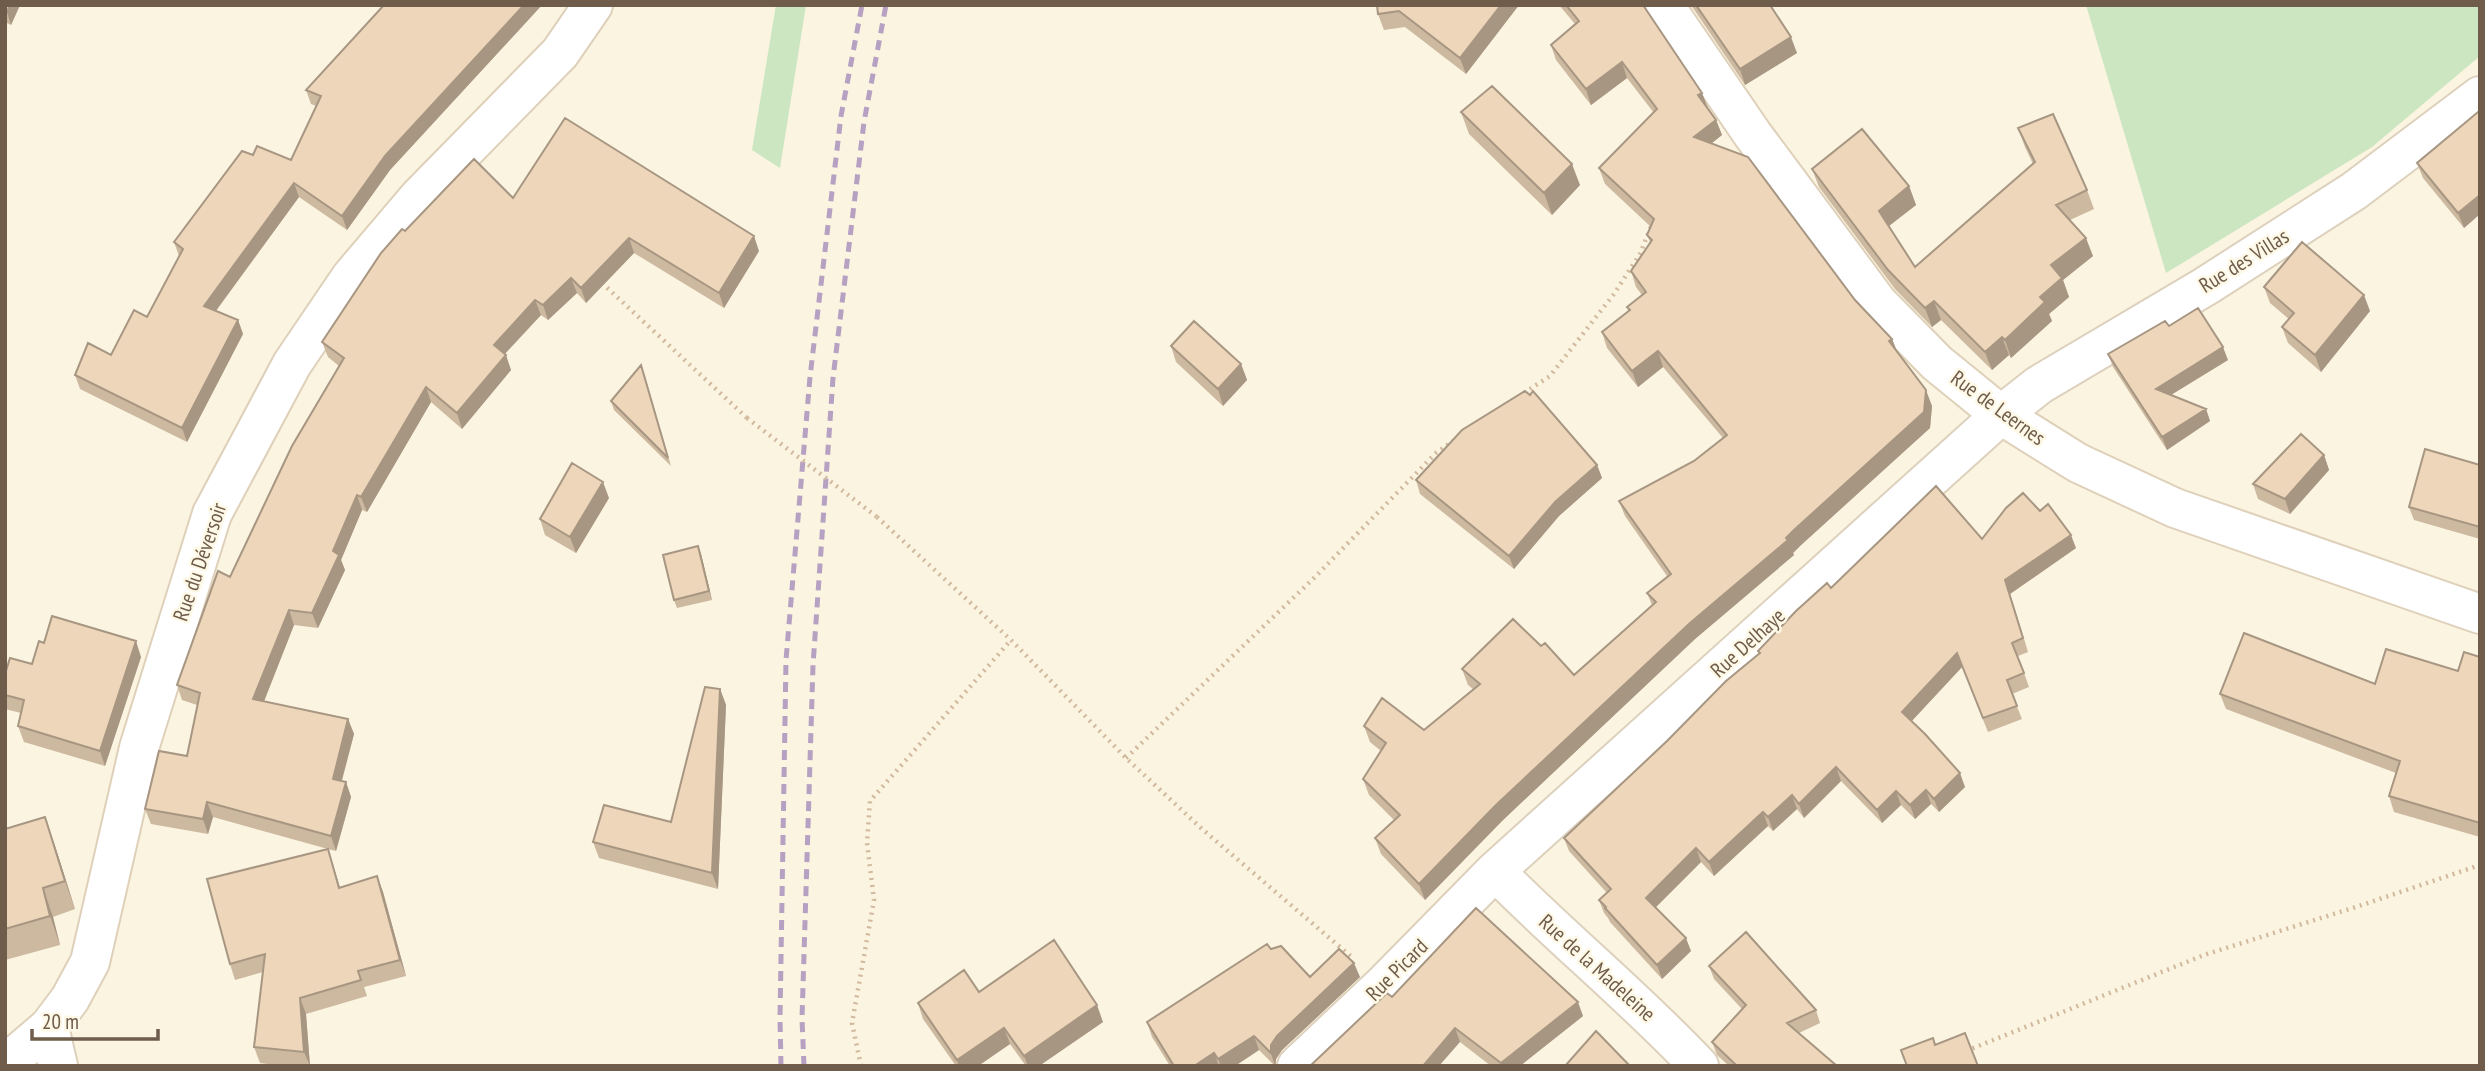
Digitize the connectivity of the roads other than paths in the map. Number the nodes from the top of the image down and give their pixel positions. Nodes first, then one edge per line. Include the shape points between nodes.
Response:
1 (593, 5) edge
2 (1664, 5) edge
3 (2480, 96) edge
4 (2001, 415) junction
5 (2480, 614) edge
6 (1495, 871) junction
7 (48, 1027) junction
8 (5, 1061) edge
9 (58, 1066) edge
10 (1297, 1066) edge
11 (1699, 1066) edge

1 - 7 street, Rue du Déversoir via 560,53 418,198 351,277 292,364 212,514 139,748 90,962
2 - 4 street, Rue de Leernes via 1753,135 1878,303 1937,363
3 - 4 street, Rue des Villas via 2354,191 2039,385
4 - 5 street, Rue de Leernes via 2078,463 2175,508
4 - 6 street, Rue Delhaye
6 - 10 street, Rue Picard
6 - 11 street, Rue de la Madeleine
7 - 8 street, Rue du Déversoir
7 - 9 street

